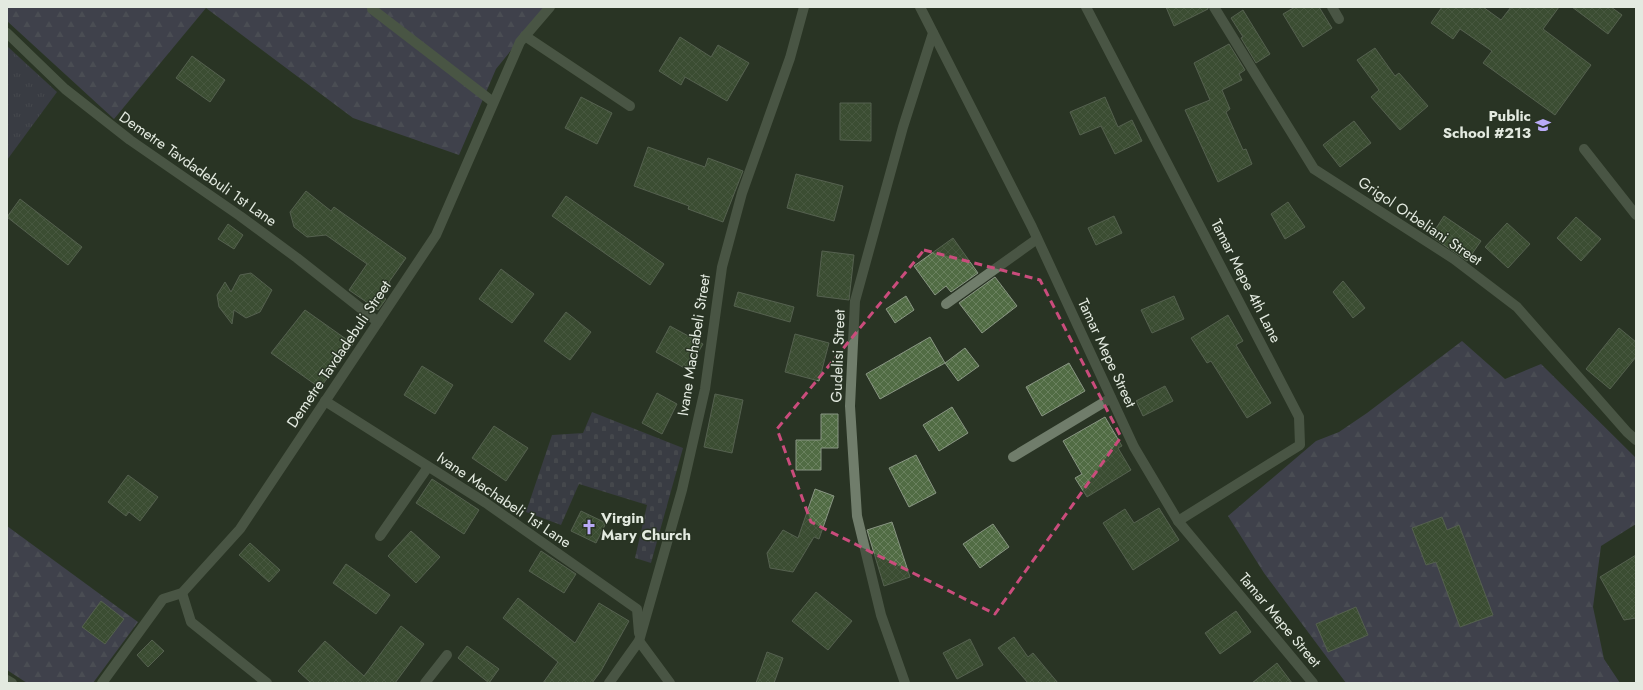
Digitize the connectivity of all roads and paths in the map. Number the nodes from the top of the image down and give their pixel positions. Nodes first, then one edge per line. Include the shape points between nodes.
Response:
1 (550, 7) edge
2 (804, 7) edge
3 (920, 7) edge
4 (1086, 7) edge
5 (1214, 7) edge
6 (1332, 7) edge
7 (372, 9) dead end
8 (1339, 19) dead end
9 (7, 33) edge
10 (933, 33) junction
11 (525, 36) junction
12 (493, 102) junction
13 (630, 106) dead end
14 (1584, 149) dead end
15 (1636, 215) edge
16 (1037, 239) junction
17 (946, 304) dead end
18 (378, 322) junction
19 (1112, 398) junction
20 (325, 402) junction
21 (1636, 440) edge
22 (1013, 457) dead end
23 (428, 467) junction
24 (1178, 521) junction
25 (380, 536) dead end
26 (182, 593) junction
27 (639, 641) junction
28 (446, 655) dead end
29 (7, 680) edge
30 (12, 683) edge
31 (102, 683) edge
32 (267, 683) edge
33 (425, 683) edge
34 (609, 683) edge
35 (670, 683) edge
36 (905, 683) edge
37 (1313, 683) edge

1 - 11 street, Demetre Tavdadebuli Street
2 - 27 street, Ivane Machabeli Street via 790,58 742,193 722,266 705,389 682,490
3 - 10 street, Tamar Mepe Street
4 - 24 street, Tamar Mepe 4th Lane via 1299,417 1300,445
5 - 21 street, Grigol Orbeliani Street via 1314,168 1454,259 1517,307
6 - 8 street
7 - 12 street
9 - 18 street, Demetre Tavdadebuli 1st Lane via 65,90 130,140 298,258
10 - 16 street, Tamar Mepe Street
10 - 36 street, Gudelisi Street via 903,128 855,301 850,398 857,516 881,615
11 - 12 street, Demetre Tavdadebuli Street
11 - 13 street
12 - 18 street, Demetre Tavdadebuli Street via 436,235
14 - 15 street
16 - 17 street
16 - 19 street, Tamar Mepe Street
18 - 20 street, Demetre Tavdadebuli Street
19 - 22 street
19 - 24 street, Tamar Mepe Street via 1134,447
20 - 23 street, Ivane Machabeli 1st Lane
20 - 26 street, Demetre Tavdadebuli Street via 240,528
23 - 25 street
23 - 27 street, Ivane Machabeli 1st Lane via 486,503 637,609
24 - 37 street, Tamar Mepe Street
26 - 31 street via 163,599
26 - 32 street via 191,622
27 - 34 street, Ivane Machabeli Street
27 - 35 street
28 - 33 street
29 - 30 street

